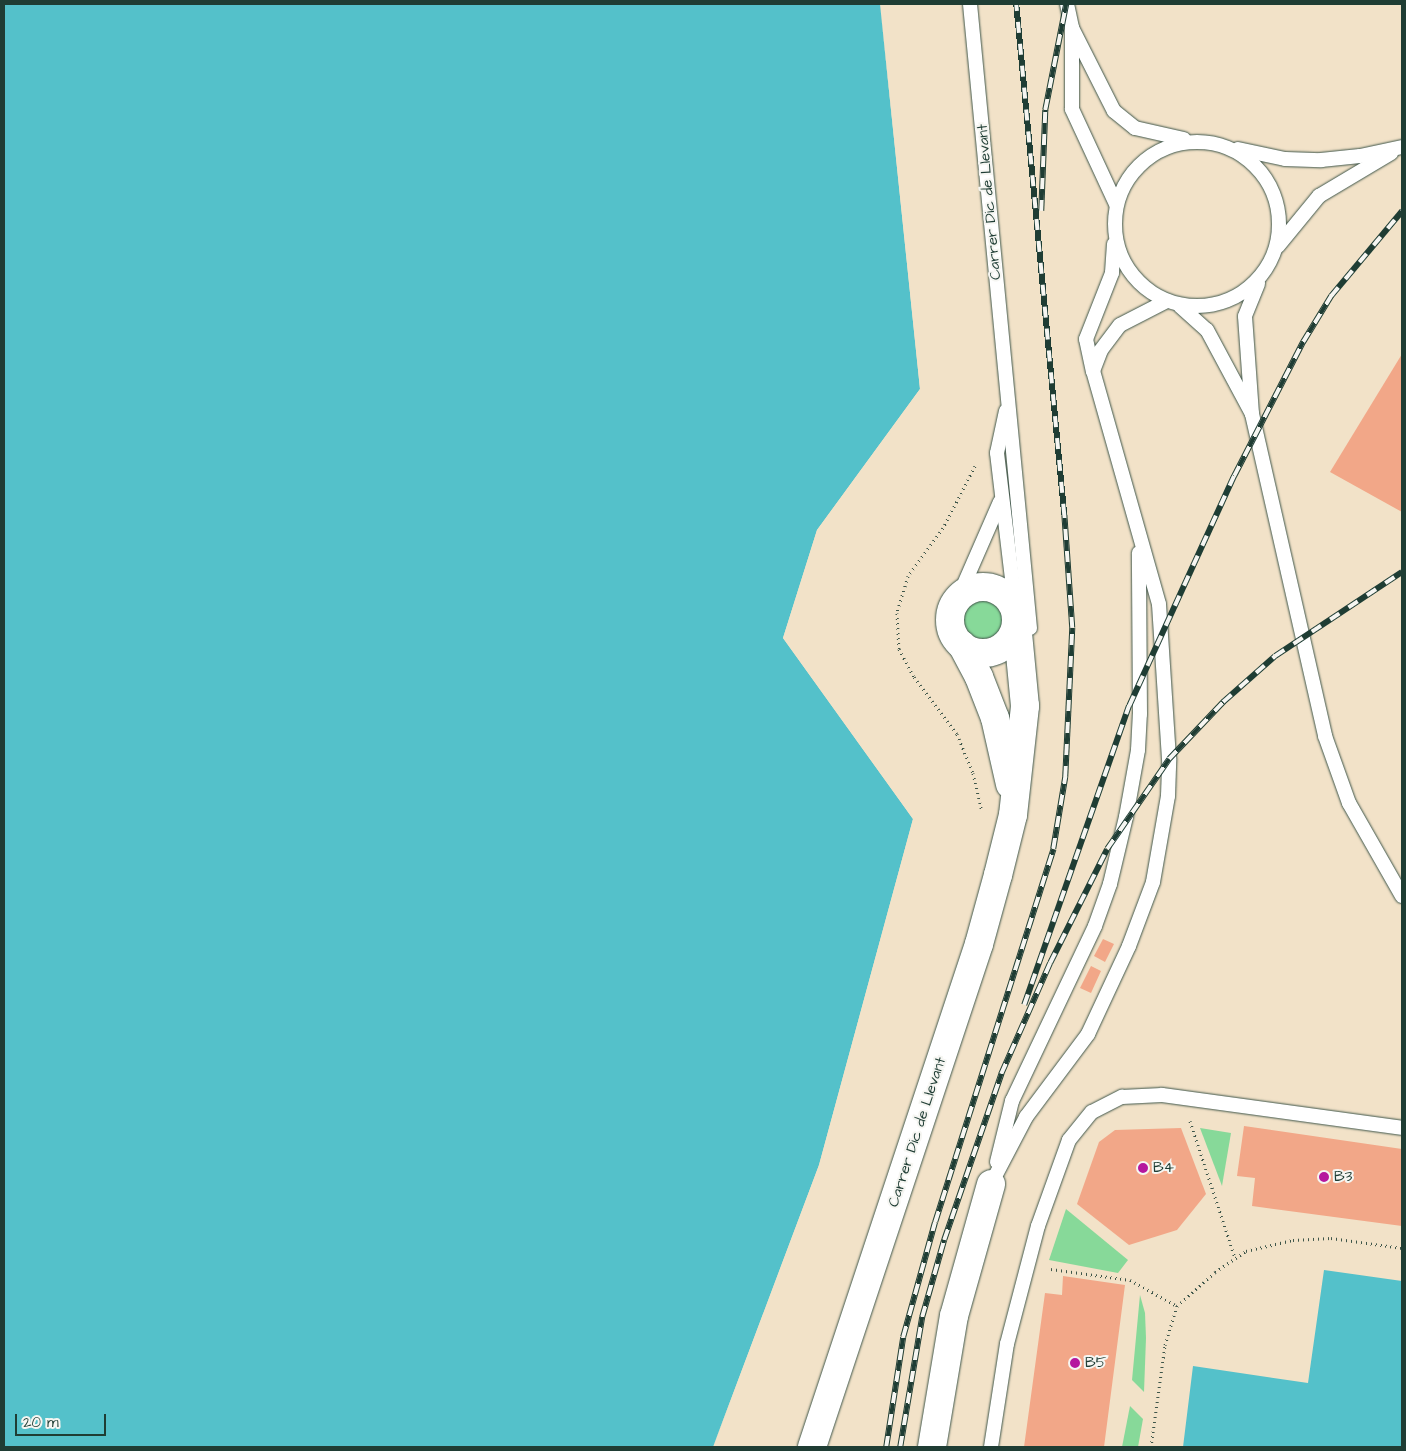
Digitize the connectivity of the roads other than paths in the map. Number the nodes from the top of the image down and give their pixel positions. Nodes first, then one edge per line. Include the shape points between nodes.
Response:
1 (970, 4) edge
2 (1068, 4) edge
3 (1072, 28) junction
4 (1197, 141) junction
5 (1224, 146) junction
6 (1402, 146) edge
7 (1116, 204) junction
8 (1114, 231) junction
9 (1276, 250) junction
10 (1265, 271) junction
11 (1172, 303) junction
12 (1093, 371) junction
13 (1008, 400) junction
14 (1252, 414) junction
15 (1001, 499) junction
16 (1139, 539) junction
17 (958, 598) junction
18 (1016, 612) junction
19 (962, 645) junction
20 (1025, 706) junction
21 (1013, 815) junction
22 (1402, 896) edge
23 (1402, 1128) edge
24 (991, 1184) junction
25 (812, 1447) edge
26 (932, 1447) edge
27 (991, 1447) edge

1 - 13 lane, Carrer Dic de Llevant
2 - 3 lane
3 - 4 lane via 1114,112 1124,121 1151,134
3 - 7 lane via 1072,109
4 - 5 lane
4 - 7 lane via 1170,146 1146,159 1127,179
5 - 6 lane via 1284,159 1321,160 1360,156
5 - 9 lane via 1247,158 1269,184 1276,199 1280,225
6 - 9 lane via 1320,196
7 - 8 lane
8 - 11 lane via 1120,256 1133,278 1153,294
8 - 12 lane via 1112,273 1086,339
9 - 10 lane
10 - 11 lane via 1248,289 1226,302 1202,307
10 - 14 lane via 1245,316
11 - 12 lane via 1120,325 1101,350
11 - 14 lane via 1189,311 1207,330
12 - 16 lane
13 - 15 lane, Carrer Dic de Llevant via 997,454
13 - 20 lane, Carrer Dic de Llevant via 1029,607 1032,664
14 - 22 lane via 1321,718 1337,773 1365,835
15 - 17 lane
15 - 18 lane, Carrer Dic de Llevant
16 - 24 lane via 1140,714 1138,750 1126,818 1095,926 1012,1101
16 - 24 lane via 1159,604 1169,759 1162,840 1153,882 1142,917 1088,1034 1026,1118
17 - 18 street via 974,588 996,589 1012,602
17 - 19 street, Carrer Dic de Llevant via 950,625
18 - 19 street, Carrer Dic de Llevant via 1013,635 997,650 978,653
18 - 20 street, Carrer Dic de Llevant
19 - 21 street, Carrer Dic de Llevant via 979,676 995,718 1007,761
20 - 21 street, Carrer Dic de Llevant
21 - 25 street, Carrer Dic de Llevant via 979,944
23 - 27 lane via 1155,1095 1122,1097 1092,1112 1079,1125 1056,1174 1028,1265 1007,1344
24 - 26 street via 954,1316

